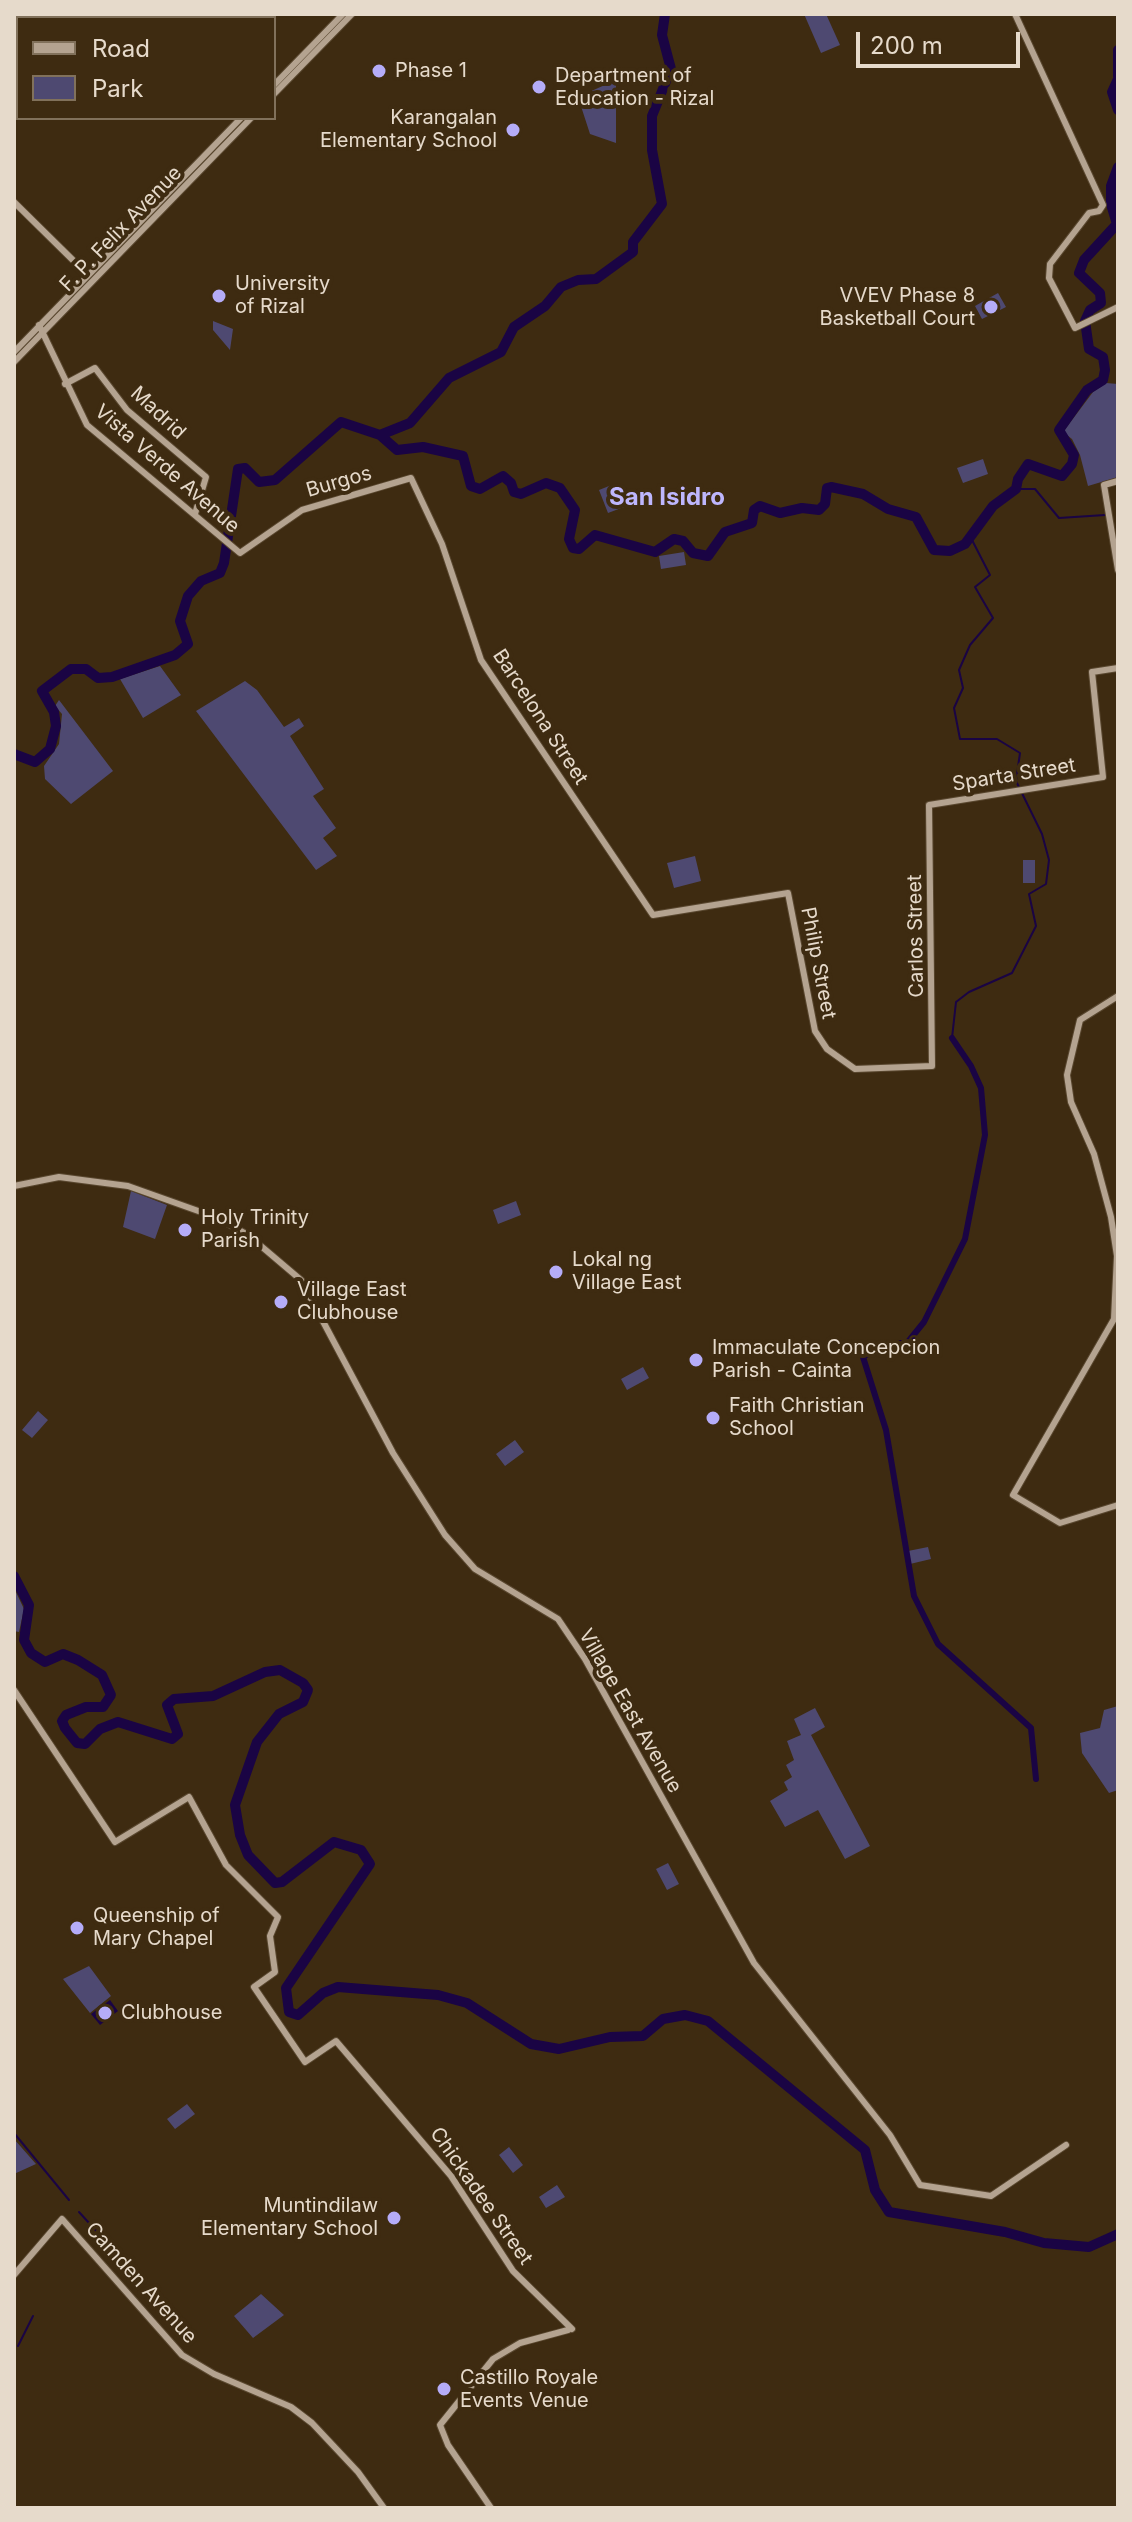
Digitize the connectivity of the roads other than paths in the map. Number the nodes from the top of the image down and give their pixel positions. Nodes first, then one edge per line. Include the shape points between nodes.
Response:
1 (343, 14) edge
2 (352, 14) edge
3 (1015, 14) edge
4 (276, 83) edge
5 (276, 92) edge
6 (239, 120) edge
7 (249, 120) edge
8 (14, 202) edge
9 (88, 275) junction
10 (1118, 307) edge
11 (40, 329) junction
12 (14, 352) edge
13 (14, 362) edge
14 (65, 384) junction
15 (411, 478) joint
16 (1118, 481) edge
17 (195, 514) junction
18 (240, 553) joint
19 (1118, 570) edge
20 (1118, 668) edge
21 (929, 805) joint
22 (788, 893) joint
23 (1118, 996) edge
24 (855, 1069) joint
25 (14, 1186) edge
26 (1118, 1505) edge
27 (14, 1690) edge
28 (1066, 2145) dead end
29 (14, 2275) edge
30 (384, 2508) edge
31 (491, 2508) edge

1 - 4 street
2 - 5 street
3 - 10 street via 1103,205 1089,213 1049,278 1078,327
6 - 9 street, F. P. Felix Avenue
7 - 11 street, F. P. Felix Avenue
8 - 9 street
9 - 11 street, F. P. Felix Avenue
11 - 12 street, F. P. Felix Avenue
11 - 13 street, F. P. Felix Avenue
11 - 14 street, Vista Verde Avenue
14 - 17 street, Vista Verde Avenue via 87,425
14 - 17 street, Madrid via 95,368 127,410 206,477
15 - 18 street, Burgos via 302,510
15 - 22 street, Barcelona Street via 442,544 481,660 653,915
16 - 19 street via 1104,485
17 - 18 street, Vista Verde Avenue
20 - 21 street, Sparta Street via 1092,672 1103,777
21 - 24 street, Carlos Street via 932,1066
22 - 24 street, Philip Street via 815,1031 827,1049
23 - 26 street via 1080,1020 1067,1075 1071,1102 1094,1154 1111,1217 1117,1256 1114,1319 1013,1495 1060,1523
25 - 28 street, Village East Avenue via 59,1177 128,1186 218,1218 248,1235 301,1280 393,1453 445,1535 475,1569 558,1619 754,1963 890,2135 920,2185 991,2196
27 - 31 street, Chickadee Street via 115,1842 189,1797 226,1865 278,1917 270,1936 275,1972 254,1987 305,2062 336,2041 451,2176 513,2271 570,2329 520,2343 493,2359 440,2425
29 - 30 street, Camden Avenue via 62,2219 182,2355 291,2407 358,2472

